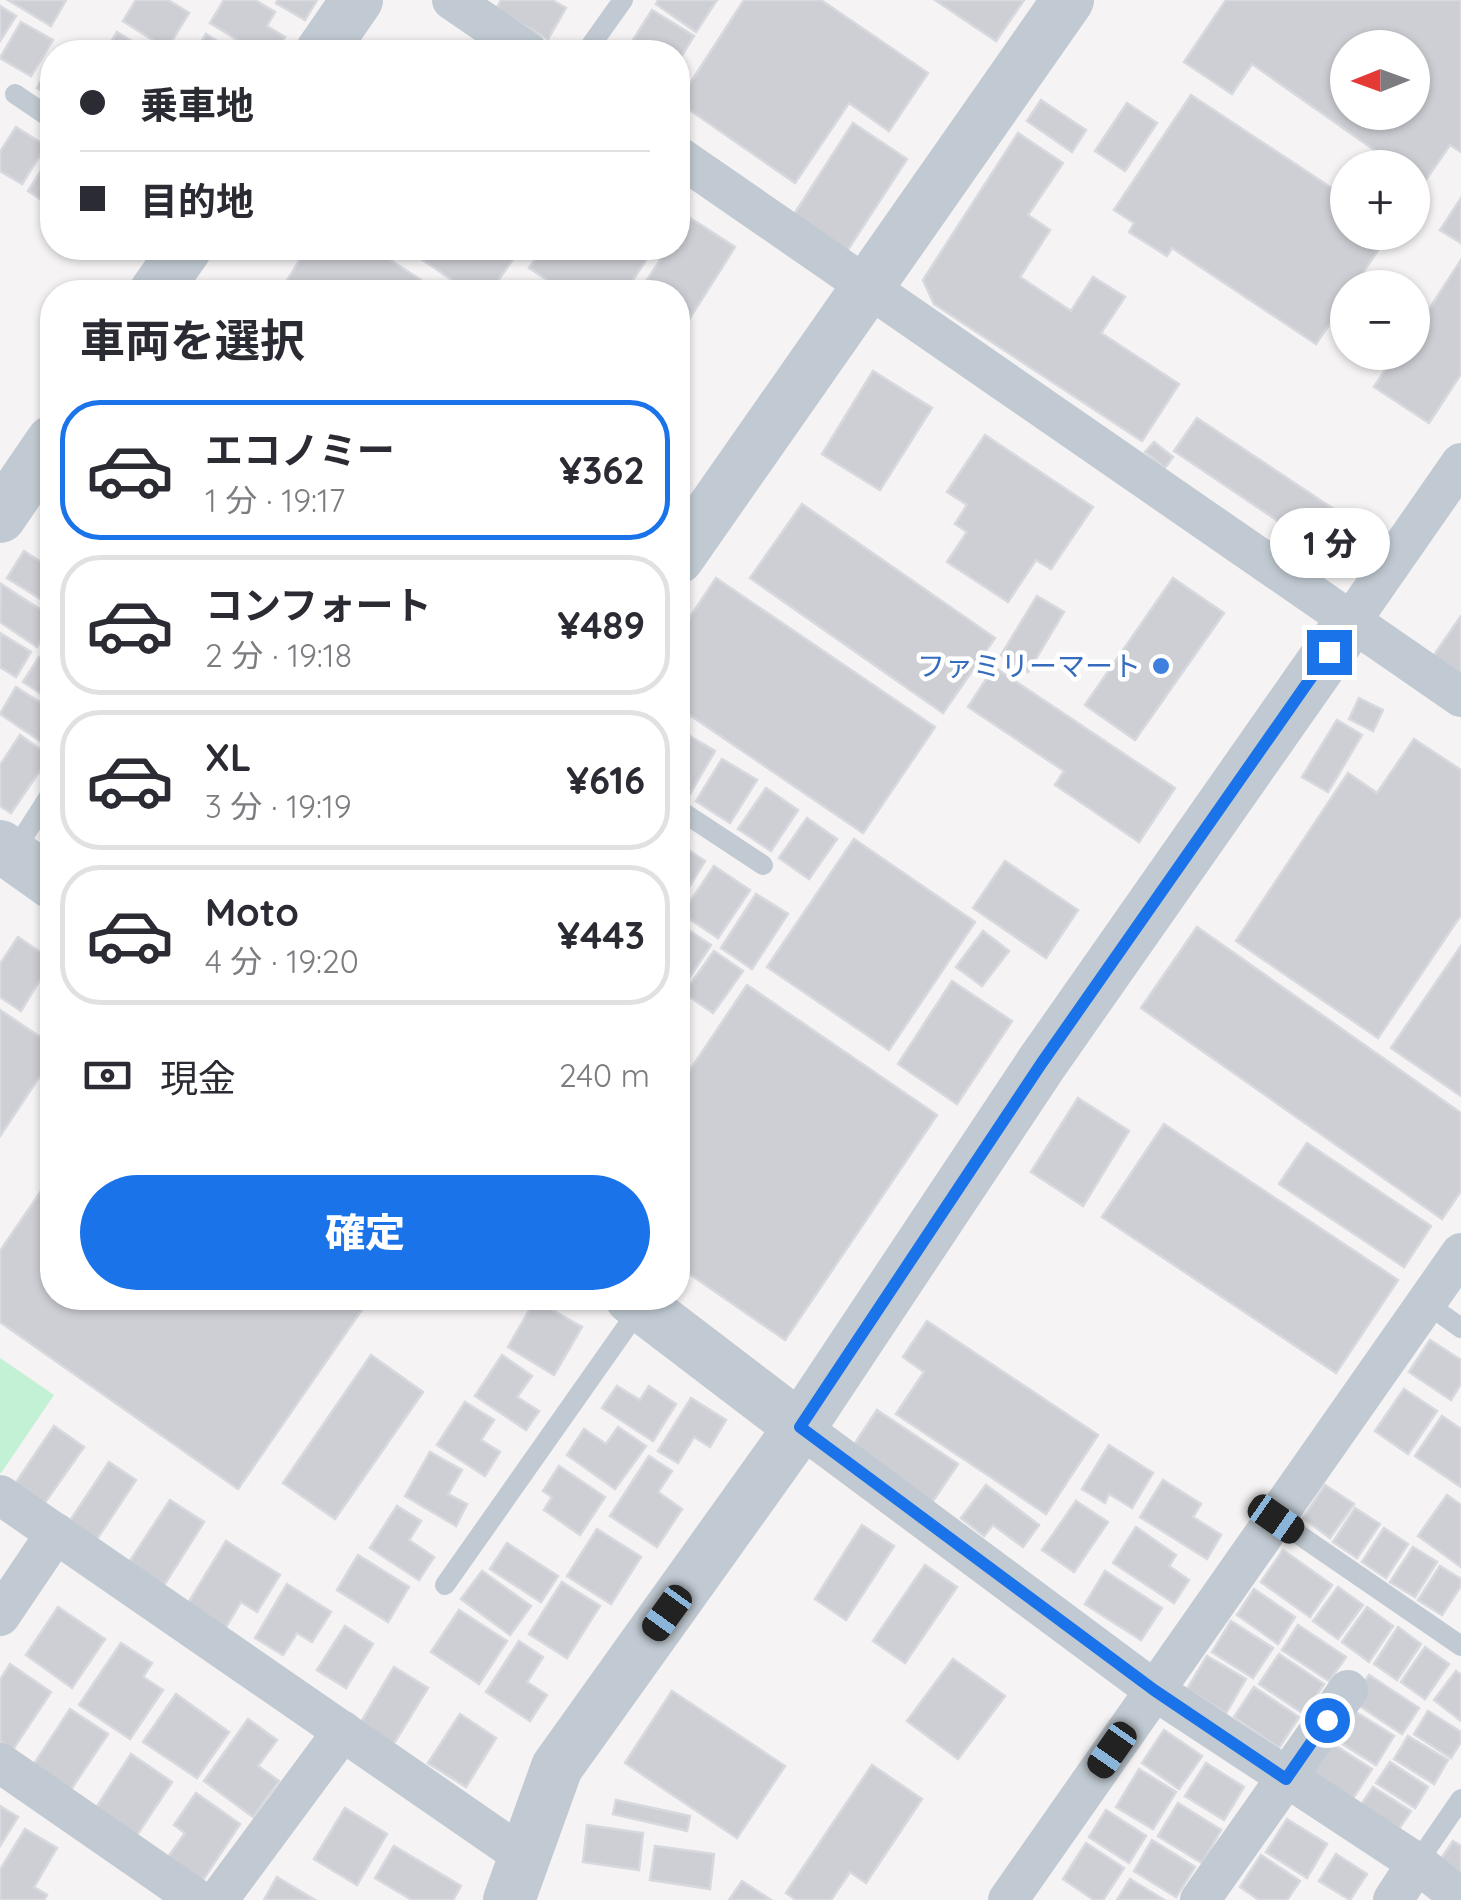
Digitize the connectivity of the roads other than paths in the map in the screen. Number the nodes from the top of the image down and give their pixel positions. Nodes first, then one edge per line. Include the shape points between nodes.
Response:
1 (357, 0) edge
2 (452, 0) edge
3 (623, 0) edge
4 (1068, 0) edge
5 (329, 40) edge
6 (510, 40) edge
7 (595, 40) edge
8 (15, 94) dead end
9 (40, 111) edge
10 (690, 164) edge
11 (867, 286) junction
12 (40, 459) edge
13 (1461, 463) edge
14 (0, 517) edge
15 (690, 541) edge
16 (1351, 620) junction
17 (1461, 697) edge
18 (690, 816) edge
19 (40, 820) edge
20 (22, 861) edge
21 (763, 865) dead end
22 (1461, 1253) edge
23 (1426, 1303) junction
24 (630, 1310) edge
25 (648, 1310) edge
26 (1461, 1328) edge
27 (800, 1427) junction
28 (0, 1494) edge
29 (1276, 1519) junction
30 (56, 1533) junction
31 (445, 1585) dead end
32 (0, 1616) edge
33 (1461, 1646) edge
34 (1154, 1690) junction
35 (1348, 1690) dead end
36 (344, 1731) junction
37 (0, 1763) edge
38 (1286, 1779) junction
39 (1461, 1800) edge
40 (1417, 1863) junction
41 (518, 1879) edge
42 (1461, 1898) edge
43 (198, 1900) edge
44 (218, 1900) edge
45 (1008, 1900) edge
46 (1200, 1900) edge
47 (1392, 1900) edge

1 - 5 street
2 - 6 street
3 - 7 lane
4 - 11 street
8 - 9 lane
10 - 11 street
11 - 15 street
11 - 16 street
12 - 14 street
13 - 16 street
16 - 17 street
16 - 27 street via 1051,1048
18 - 21 lane
19 - 20 lane
22 - 23 street
23 - 26 lane
23 - 29 street
24 - 31 lane
25 - 27 street
27 - 34 street
27 - 41 street via 557,1767
28 - 30 street
29 - 33 lane
29 - 34 street
30 - 32 street
30 - 36 street
34 - 38 street
34 - 45 street
35 - 38 street
36 - 41 street
36 - 44 street
37 - 43 street
38 - 40 street
38 - 46 street
39 - 40 lane
40 - 42 street
40 - 47 street

